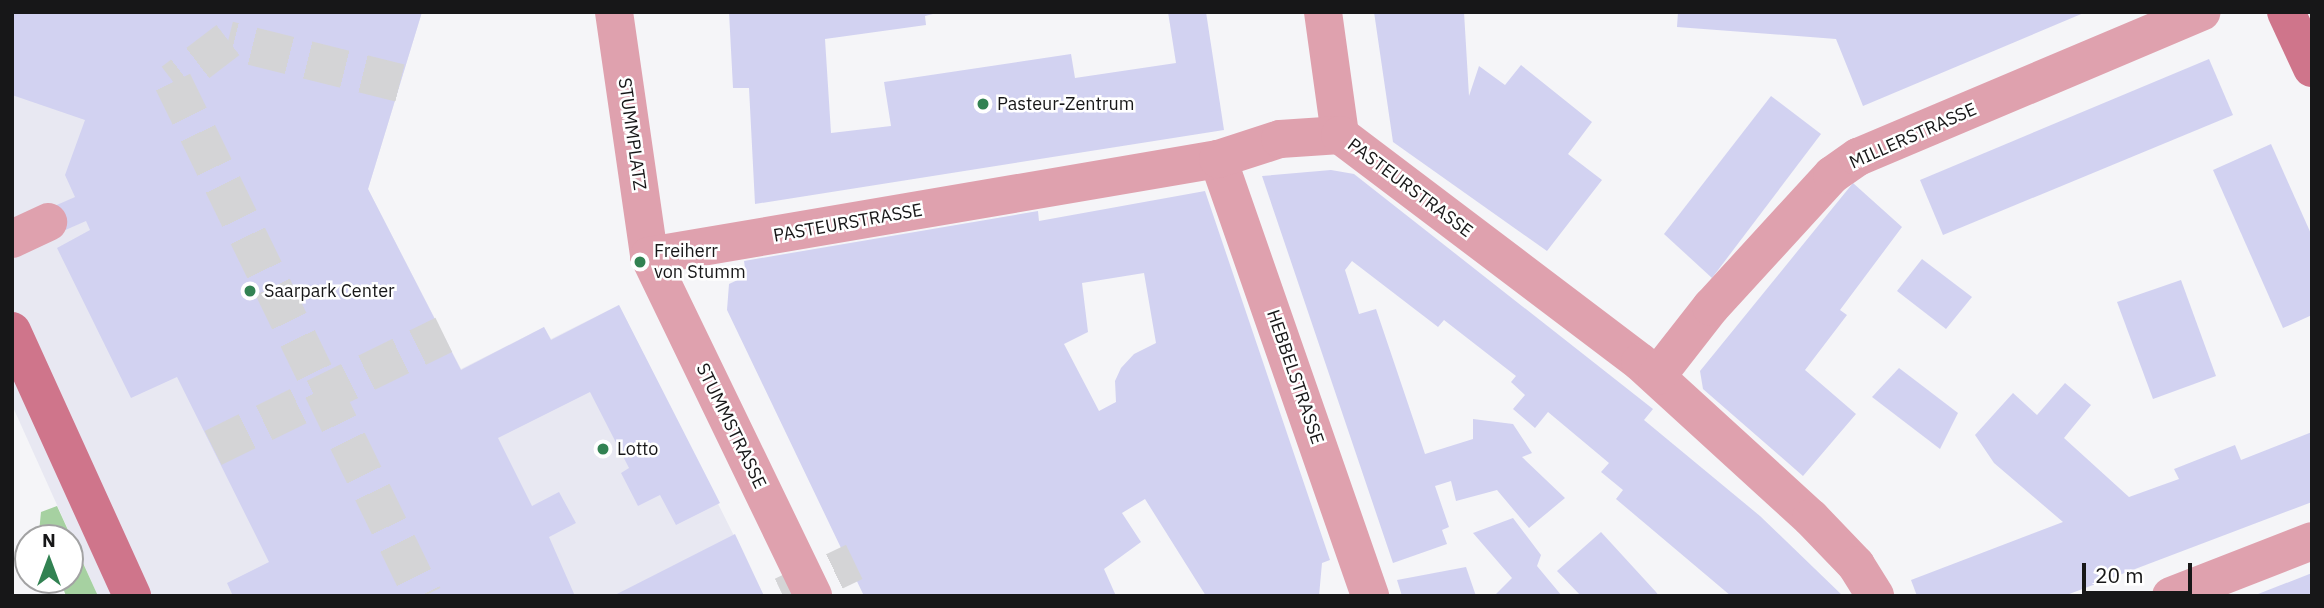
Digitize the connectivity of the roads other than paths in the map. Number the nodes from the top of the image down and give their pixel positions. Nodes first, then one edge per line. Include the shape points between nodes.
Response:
1 (614, 12) edge
2 (1323, 12) edge
3 (2202, 12) edge
4 (2286, 12) edge
5 (2312, 68) edge
6 (1340, 135) junction
7 (1218, 159) junction
8 (48, 222) dead end
9 (12, 239) edge
10 (649, 256) junction
11 (12, 331) edge
12 (1657, 376) junction
13 (2312, 541) edge
14 (132, 596) edge
15 (813, 596) edge
16 (1370, 596) edge
17 (1875, 596) edge
18 (2171, 596) edge

1 - 10 street, STUMMPLATZ
2 - 6 street
3 - 12 street, MILLERSTRASSE via 1858,157 1832,175
4 - 5 main road
6 - 7 street, PASTEURSTRASSE via 1280,139
6 - 12 street, PASTEURSTRASSE
7 - 10 street, PASTEURSTRASSE
7 - 16 street, HEBBELSTRASSE
8 - 9 street
10 - 15 street, STUMMSTRASSE
11 - 14 main road
12 - 17 street, PASTEURSTRASSE via 1811,519 1856,565
13 - 18 street

